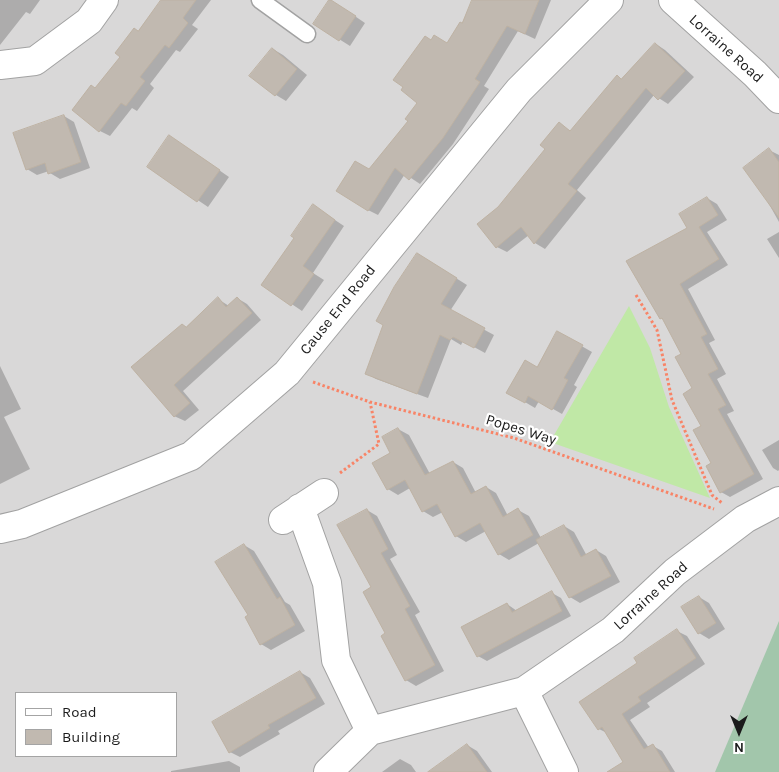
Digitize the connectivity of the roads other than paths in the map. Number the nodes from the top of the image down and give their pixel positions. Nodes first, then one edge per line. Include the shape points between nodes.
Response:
1 (104, 0) edge
2 (260, 0) edge
3 (609, 0) edge
4 (672, 0) edge
5 (307, 34) dead end
6 (0, 65) edge
7 (779, 99) edge
8 (324, 493) road end
9 (779, 502) edge
10 (0, 529) edge
11 (524, 691) junction
12 (370, 730) junction
13 (328, 772) edge
14 (564, 772) edge

1 - 6 street via 89,21 35,61
2 - 5 lane
3 - 10 street, Cause End Road via 520,90 286,373 191,456 22,524
4 - 7 street, Lorraine Road
8 - 12 street via 292,514 328,583 336,660
9 - 11 street, Lorraine Road via 744,519 675,572 613,630
11 - 12 street, Lorraine Road
11 - 14 street
12 - 13 street

